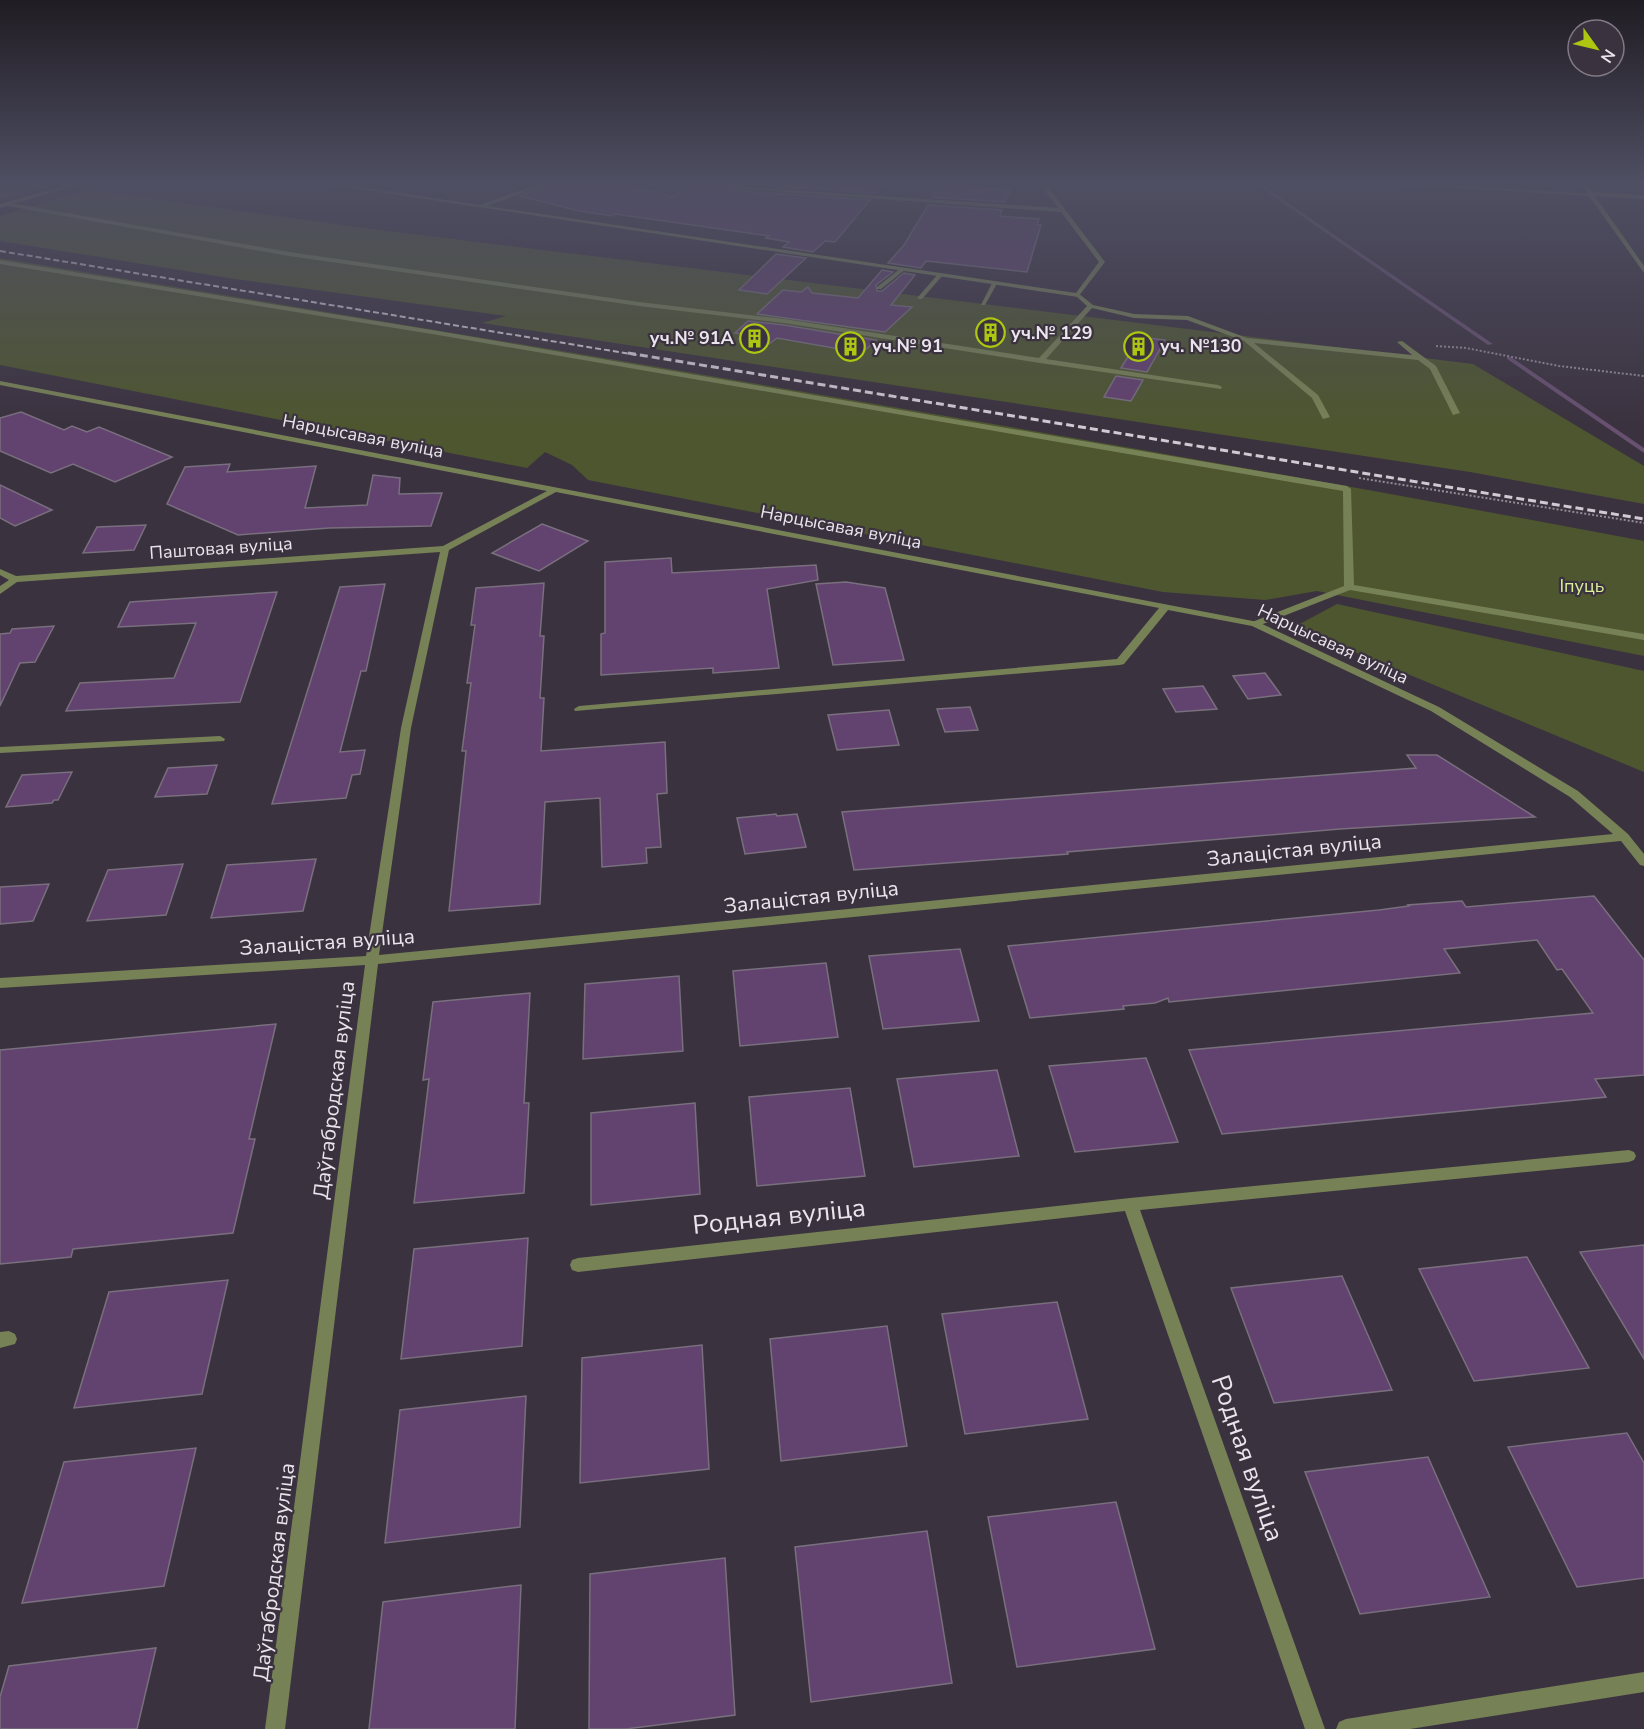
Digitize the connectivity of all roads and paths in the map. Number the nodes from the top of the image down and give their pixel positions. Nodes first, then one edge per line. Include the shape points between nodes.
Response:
1 (10, 264) edge
2 (353, 264) edge
3 (867, 264) edge
4 (1101, 264) edge
5 (903, 269) junction
6 (940, 274) junction
7 (995, 282) junction
8 (879, 288) dead end
9 (1078, 294) junction
10 (920, 298) dead end
11 (983, 304) dead end
12 (1091, 306) junction
13 (1246, 340) junction
14 (1400, 342) dead end
15 (1421, 358) junction
16 (1040, 361) junction
17 (0, 383) edge
18 (1218, 387) dead end
19 (1456, 413) dead end
20 (1326, 417) dead end
21 (556, 489) junction
22 (445, 549) junction
23 (0, 572) edge
24 (15, 579) junction
25 (1349, 587) junction
26 (0, 591) edge
27 (1166, 606) junction
28 (1255, 624) junction
29 (1644, 637) edge
30 (579, 709) dead end
31 (220, 739) dead end
32 (0, 750) edge
33 (1624, 837) junction
34 (1644, 862) edge
35 (372, 960) junction
36 (0, 983) edge
37 (1629, 1156) dead end
38 (1130, 1204) junction
39 (578, 1265) dead end
40 (1644, 1682) edge
41 (275, 1729) edge
42 (1315, 1729) edge
43 (1346, 1729) edge

1 - 25 street via 1347,489
2 - 16 street via 784,321
3 - 5 street
4 - 9 street
5 - 6 street
5 - 8 street
6 - 7 street
6 - 10 street
7 - 9 street
7 - 11 street
9 - 12 street
12 - 13 street via 1134,316 1188,318
12 - 16 street
13 - 15 street
13 - 20 street via 1315,397
14 - 15 street
15 - 19 street via 1433,368
16 - 18 street
17 - 21 street, Нарцысавая вуліца
21 - 22 street
21 - 27 street, Нарцысавая вуліца
22 - 24 street, Паштовая вуліца
22 - 35 street, Даўгабродская вуліца via 406,728
23 - 24 street, Паштовая вуліца
24 - 26 street
25 - 28 street
25 - 29 street
27 - 28 street, Нарцысавая вуліца
27 - 30 street via 1120,662
28 - 33 street, Нарцысавая вуліца via 1435,709 1574,794
31 - 32 street
33 - 34 street, Нарцысавая вуліца
33 - 35 street, Залацістая вуліца
35 - 36 street, Залацістая вуліца
35 - 41 street, Даўгабродская вуліца
37 - 38 street, Родная вуліца
38 - 39 street, Родная вуліца
38 - 42 street, Родная вуліца
40 - 43 street

